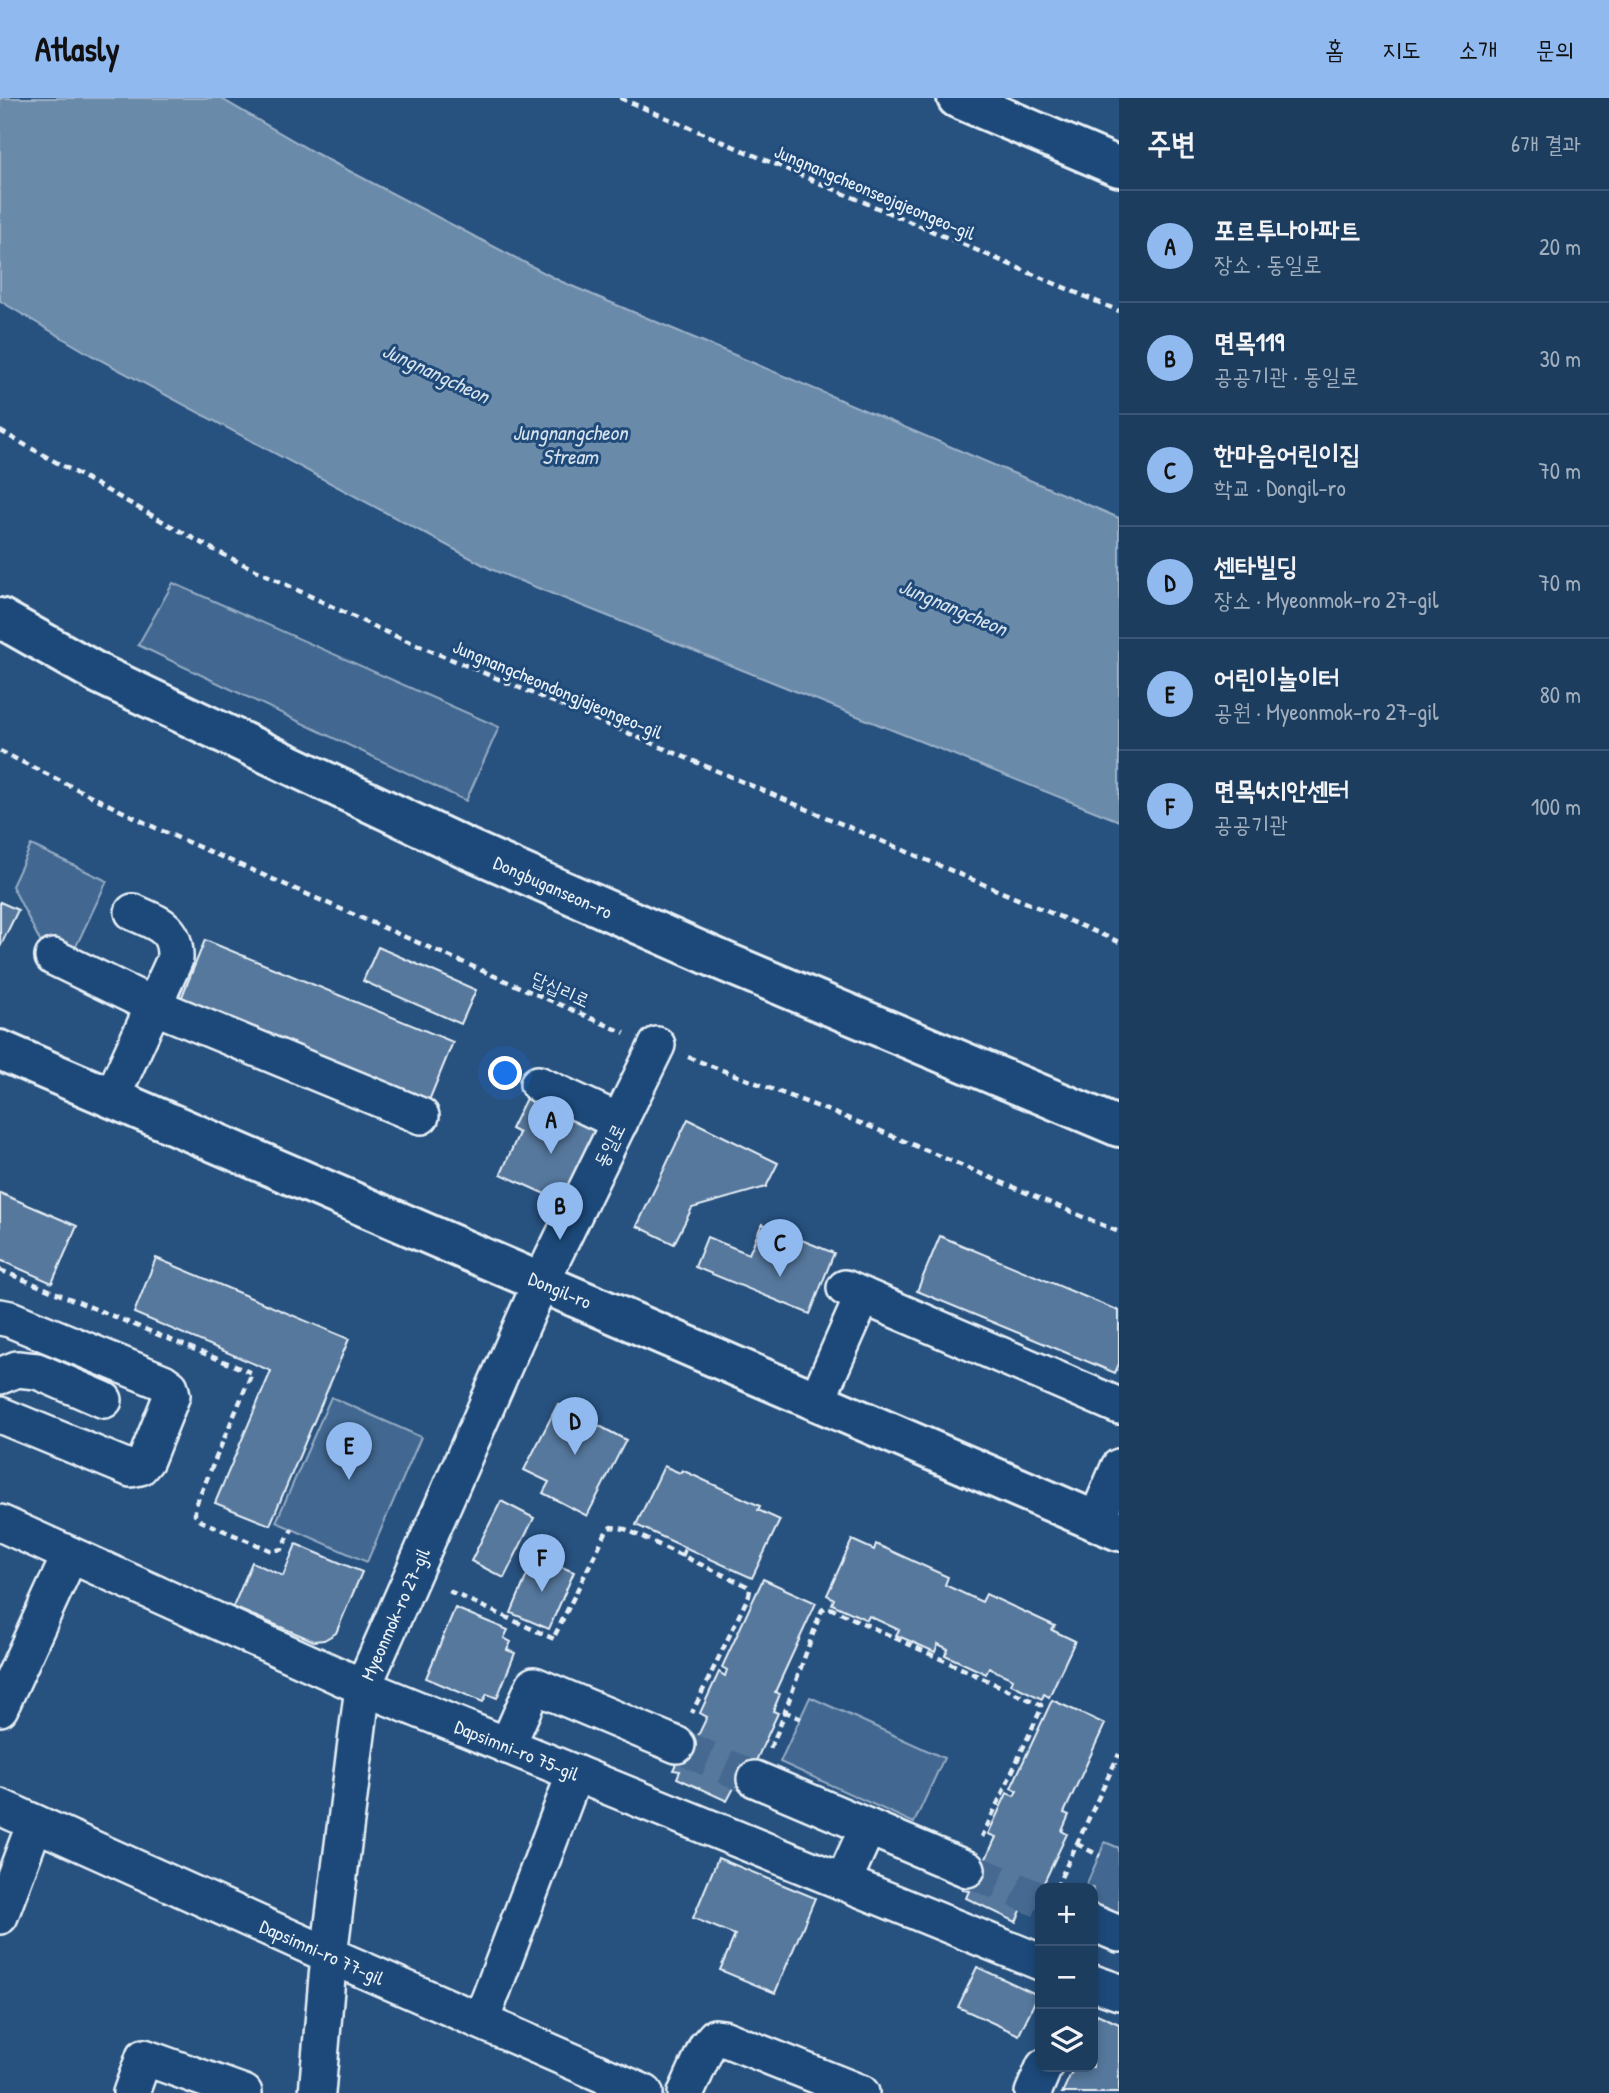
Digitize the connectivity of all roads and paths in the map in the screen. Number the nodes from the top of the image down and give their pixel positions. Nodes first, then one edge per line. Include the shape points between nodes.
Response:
1 (620, 98) edge
2 (957, 98) edge
3 (1119, 167) edge
4 (1119, 311) edge
5 (0, 431) edge
6 (0, 618) edge
7 (0, 751) edge
8 (133, 912) dead end
9 (1119, 942) edge
10 (53, 957) dead end
11 (154, 1006) junction
12 (657, 1045) junction
13 (0, 1050) edge
14 (538, 1084) dead end
15 (112, 1097) junction
16 (421, 1116) dead end
17 (620, 1122) junction
18 (1119, 1127) edge
19 (1119, 1232) edge
20 (0, 1270) edge
21 (541, 1282) junction
22 (0, 1317) edge
23 (0, 1376) edge
24 (104, 1400) dead end
25 (817, 1400) junction
26 (1119, 1406) edge
27 (0, 1415) edge
28 (1119, 1467) edge
29 (0, 1523) edge
30 (1107, 1526) edge
31 (292, 1529) dead end
32 (686, 1547) dead end
33 (71, 1555) junction
34 (682, 1556) junction
35 (449, 1591) dead end
36 (363, 1687) junction
37 (0, 1708) edge
38 (785, 1711) junction
39 (801, 1719) dead end
40 (683, 1733) joint
41 (507, 1746) junction
42 (1119, 1754) edge
43 (575, 1773) junction
44 (755, 1779) joint
45 (0, 1807) edge
46 (35, 1823) junction
47 (868, 1827) junction
48 (1077, 1844) junction
49 (1100, 1856) dead end
50 (967, 1869) joint
51 (843, 1882) junction
52 (1058, 1883) edge
53 (0, 1916) edge
54 (1098, 1925) edge
55 (1119, 1934) edge
56 (329, 1955) junction
57 (1035, 1960) edge
58 (1098, 1985) edge
59 (1119, 1992) edge
60 (481, 2021) junction
61 (1042, 2072) edge
62 (131, 2093) edge
63 (244, 2093) edge
64 (317, 2093) edge
65 (645, 2093) edge
66 (686, 2093) edge
67 (861, 2093) edge
68 (1033, 2093) edge

1 - 4 path, Jungnangcheonseojajeongeo-gil
2 - 3 main road
5 - 9 path, Jungnangcheondongjajeongeo-gil via 218,552 381,630
6 - 18 main road, Dongbuganseon-ro via 99,674 468,849
7 - 12 path, 답십리로 via 160,830
8 - 11 street via 174,940 175,959
10 - 11 street
11 - 15 street
11 - 16 street
12 - 17 street, 동일로
12 - 19 path, 답십리로 via 871,1127
13 - 15 main road, Dongil-ro
14 - 17 street
15 - 21 main road, Dongil-ro
17 - 21 street, 동일로
20 - 31 path via 252,1373 195,1515 272,1551 282,1549
21 - 25 main road, Dongil-ro
21 - 36 street, Myeonmok-ro 27-gil
22 - 27 street via 163,1382 172,1395 146,1460 131,1469
23 - 24 street via 17,1369 37,1371
25 - 26 street via 854,1292
25 - 30 main road, Dongil-ro
28 - 30 street
29 - 33 street, Dapsimni-ro 75-gil
32 - 34 path
33 - 36 street, Dapsimni-ro 75-gil
33 - 37 street
34 - 35 path via 611,1527 555,1637
34 - 40 path via 750,1590
36 - 41 street, Dapsimni-ro 75-gil
36 - 56 street, Myeonmok-ro 27-gil
38 - 39 path
38 - 44 path
38 - 50 path via 826,1607 1038,1702 1041,1709
40 - 41 street via 534,1685
41 - 43 street, Dapsimni-ro 75-gil
42 - 48 path
43 - 51 street, Dapsimni-ro 75-gil
43 - 60 street
44 - 47 street
45 - 46 street, Dapsimni-ro 77-gil
46 - 53 street
46 - 56 street, Dapsimni-ro 77-gil
47 - 50 street
47 - 51 street
48 - 49 path
48 - 52 path
51 - 57 street, Dapsimni-ro 75-gil
54 - 55 street
56 - 60 street, Dapsimni-ro 77-gil
56 - 64 street, Myeonmok-ro 27-gil
58 - 59 street
60 - 65 street, Dapsimni-ro 77-gil
61 - 68 street
62 - 63 street via 145,2057
66 - 67 street via 715,2037

